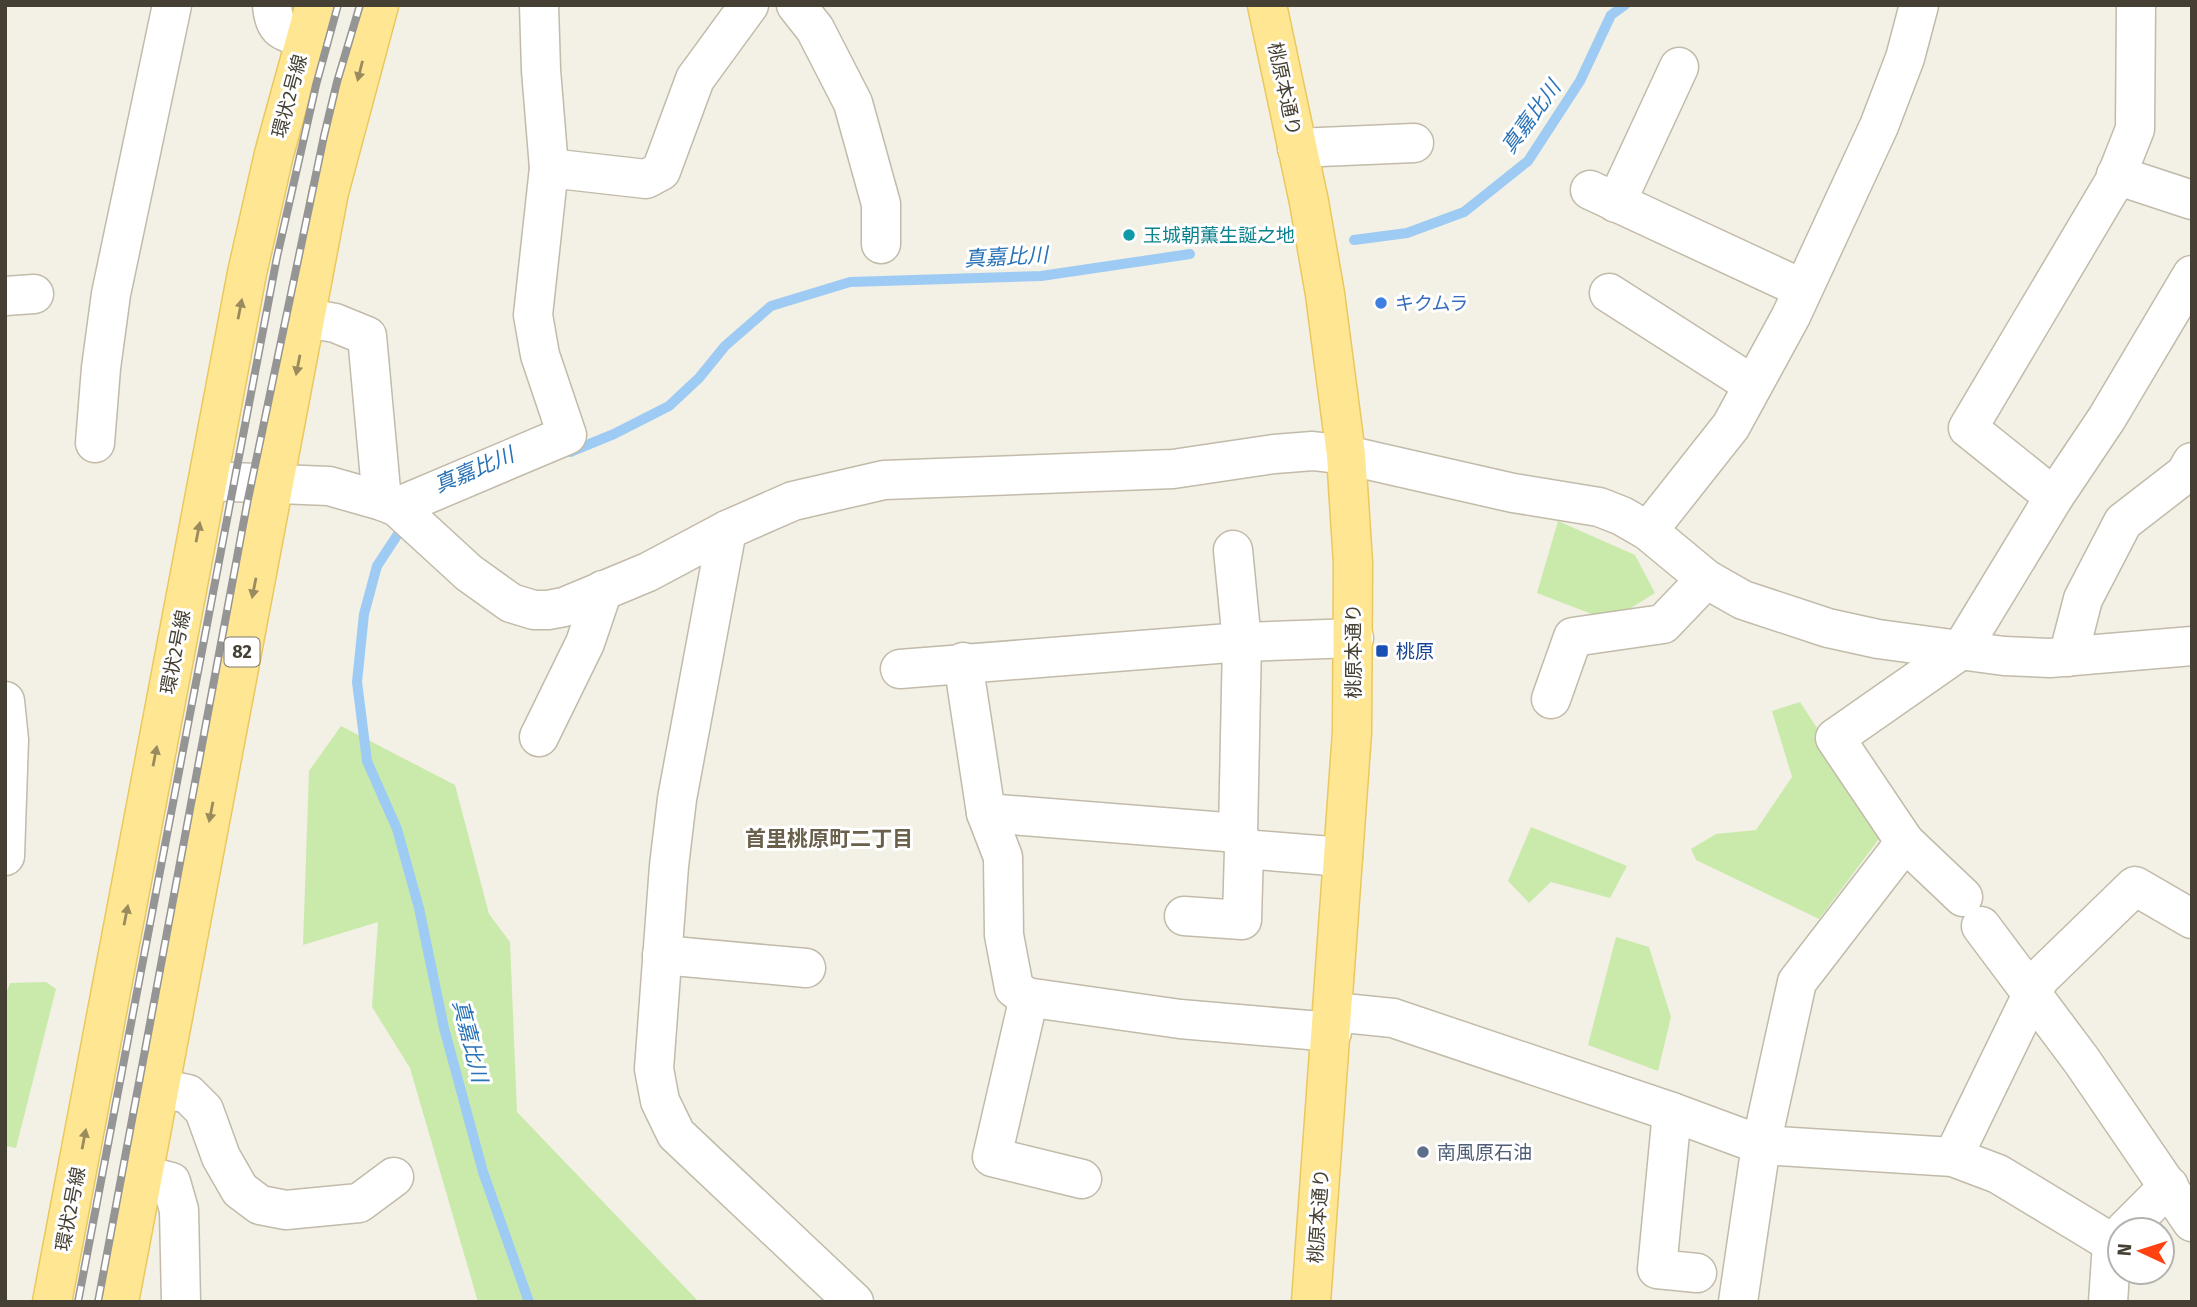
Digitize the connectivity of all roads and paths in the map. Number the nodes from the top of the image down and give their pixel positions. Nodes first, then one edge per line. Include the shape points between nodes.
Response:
1 (172, 5) edge
2 (272, 5) edge
3 (379, 5) edge
4 (539, 5) edge
5 (749, 5) edge
6 (796, 5) edge
7 (1268, 5) edge
8 (1919, 5) edge
9 (2136, 5) edge
10 (310, 22) edge
11 (1679, 67) dead end
12 (1414, 143) dead end
13 (1297, 148) junction
14 (549, 168) junction
15 (2116, 176) junction
16 (2192, 200) edge
17 (881, 244) dead end
18 (2190, 282) edge
19 (1803, 289) junction
20 (1609, 293) dead end
21 (307, 318) junction
22 (1753, 384) junction
23 (95, 443) dead end
24 (1346, 455) junction
25 (2192, 462) edge
26 (208, 481) junction
27 (275, 484) junction
28 (2054, 498) junction
29 (400, 513) junction
30 (727, 530) junction
31 (1648, 531) junction
32 (1233, 550) dead end
33 (1706, 579) junction
34 (603, 590) junction
35 (1354, 638) junction
36 (1242, 642) junction
37 (2192, 646) edge
38 (1961, 650) junction
39 (2068, 657) junction
40 (963, 663) junction
41 (900, 668) dead end
42 (1551, 699) dead end
43 (5, 701) edge
44 (539, 737) dead end
45 (986, 813) junction
46 (1241, 841) junction
47 (1905, 842) junction
48 (5, 856) edge
49 (1343, 857) junction
50 (1184, 915) dead end
51 (2192, 919) edge
52 (662, 955) junction
53 (806, 968) dead end
54 (2032, 995) junction
55 (1026, 997) junction
56 (1333, 1022) junction
57 (159, 1088) junction
58 (1672, 1112) junction
59 (1761, 1145) junction
60 (1953, 1157) junction
61 (143, 1175) junction
62 (394, 1177) dead end
63 (1082, 1178) dead end
64 (2169, 1186) junction
65 (2139, 1216) edge
66 (2192, 1222) edge
67 (2106, 1229) edge
68 (1697, 1272) dead end
69 (52, 1302) edge
70 (119, 1302) edge
71 (181, 1302) edge
72 (854, 1302) edge
73 (1311, 1302) edge
74 (1738, 1302) edge

1 - 23 street via 111,294
2 - 10 street via 273,20 281,31
3 -> 21 main road, 82 via 329,192
4 - 14 street
5 - 14 street via 695,79 661,172 646,179
6 - 17 street via 815,29 853,103 881,204
7 - 13 main road, 桃原本通り
8 - 19 street via 1879,126
9 - 15 street via 2135,130
26 -> 10 main road, 環状2号線 via 247,273
11 - 19 street via 1603,196
12 - 13 street
13 - 24 main road, 桃原本通り via 1325,294
14 - 29 street via 533,316 540,355 567,435
15 - 16 street
15 - 28 street via 1968,428
18 - 28 street
19 - 22 street
20 - 22 street
21 -> 27 main road, 82
21 - 29 street via 367,336
22 - 31 street via 1731,426
24 - 30 street via 1313,451 1173,469 884,480 793,501
24 - 31 street via 1513,493 1589,504
24 - 35 main road, 桃原本通り
25 - 39 street via 2185,474 2123,522 2083,599
26 - 27 street
69 -> 26 main road, 環状2号線
27 - 29 street via 329,486
27 -> 57 main road, 82
28 - 38 street
29 - 34 street via 511,603 534,610 564,607
30 - 34 street
30 - 52 street via 677,799
31 - 33 street
32 - 36 street
33 - 38 street via 1743,600 1828,628
33 - 42 street via 1663,624 1573,637
34 - 44 street via 586,643
35 - 36 street
35 - 49 main road, 桃原本通り
36 - 40 street
36 - 46 street
37 - 39 street
38 - 39 street
38 - 47 street via 1835,738
40 - 41 street
40 - 45 street
43 - 48 street via 9,740
45 - 46 street
45 - 55 street via 1003,857 1004,935 1014,988
46 - 49 street
46 - 50 street via 1242,920
47 - 54 street via 1972,912
47 - 59 street via 1797,982
49 - 56 main road, 桃原本通り
51 - 54 street via 2135,886 2040,978
52 - 53 street
52 - 72 street via 654,1069 668,1120 687,1145
54 - 60 street
54 - 64 street
55 - 56 street via 1180,1019
55 - 63 street via 992,1157
56 - 58 street via 1393,1018
56 - 73 main road, 桃原本通り
57 - 61 main road, 82
57 - 62 street via 188,1094 204,1110 221,1157 240,1190 260,1205 286,1210 359,1203
58 - 59 street
58 - 68 street via 1657,1269
59 - 60 street
59 - 74 street
60 - 67 street via 1998,1174
61 - 70 main road, 82
61 - 71 street via 171,1182 179,1210
64 - 65 street
64 - 66 street

